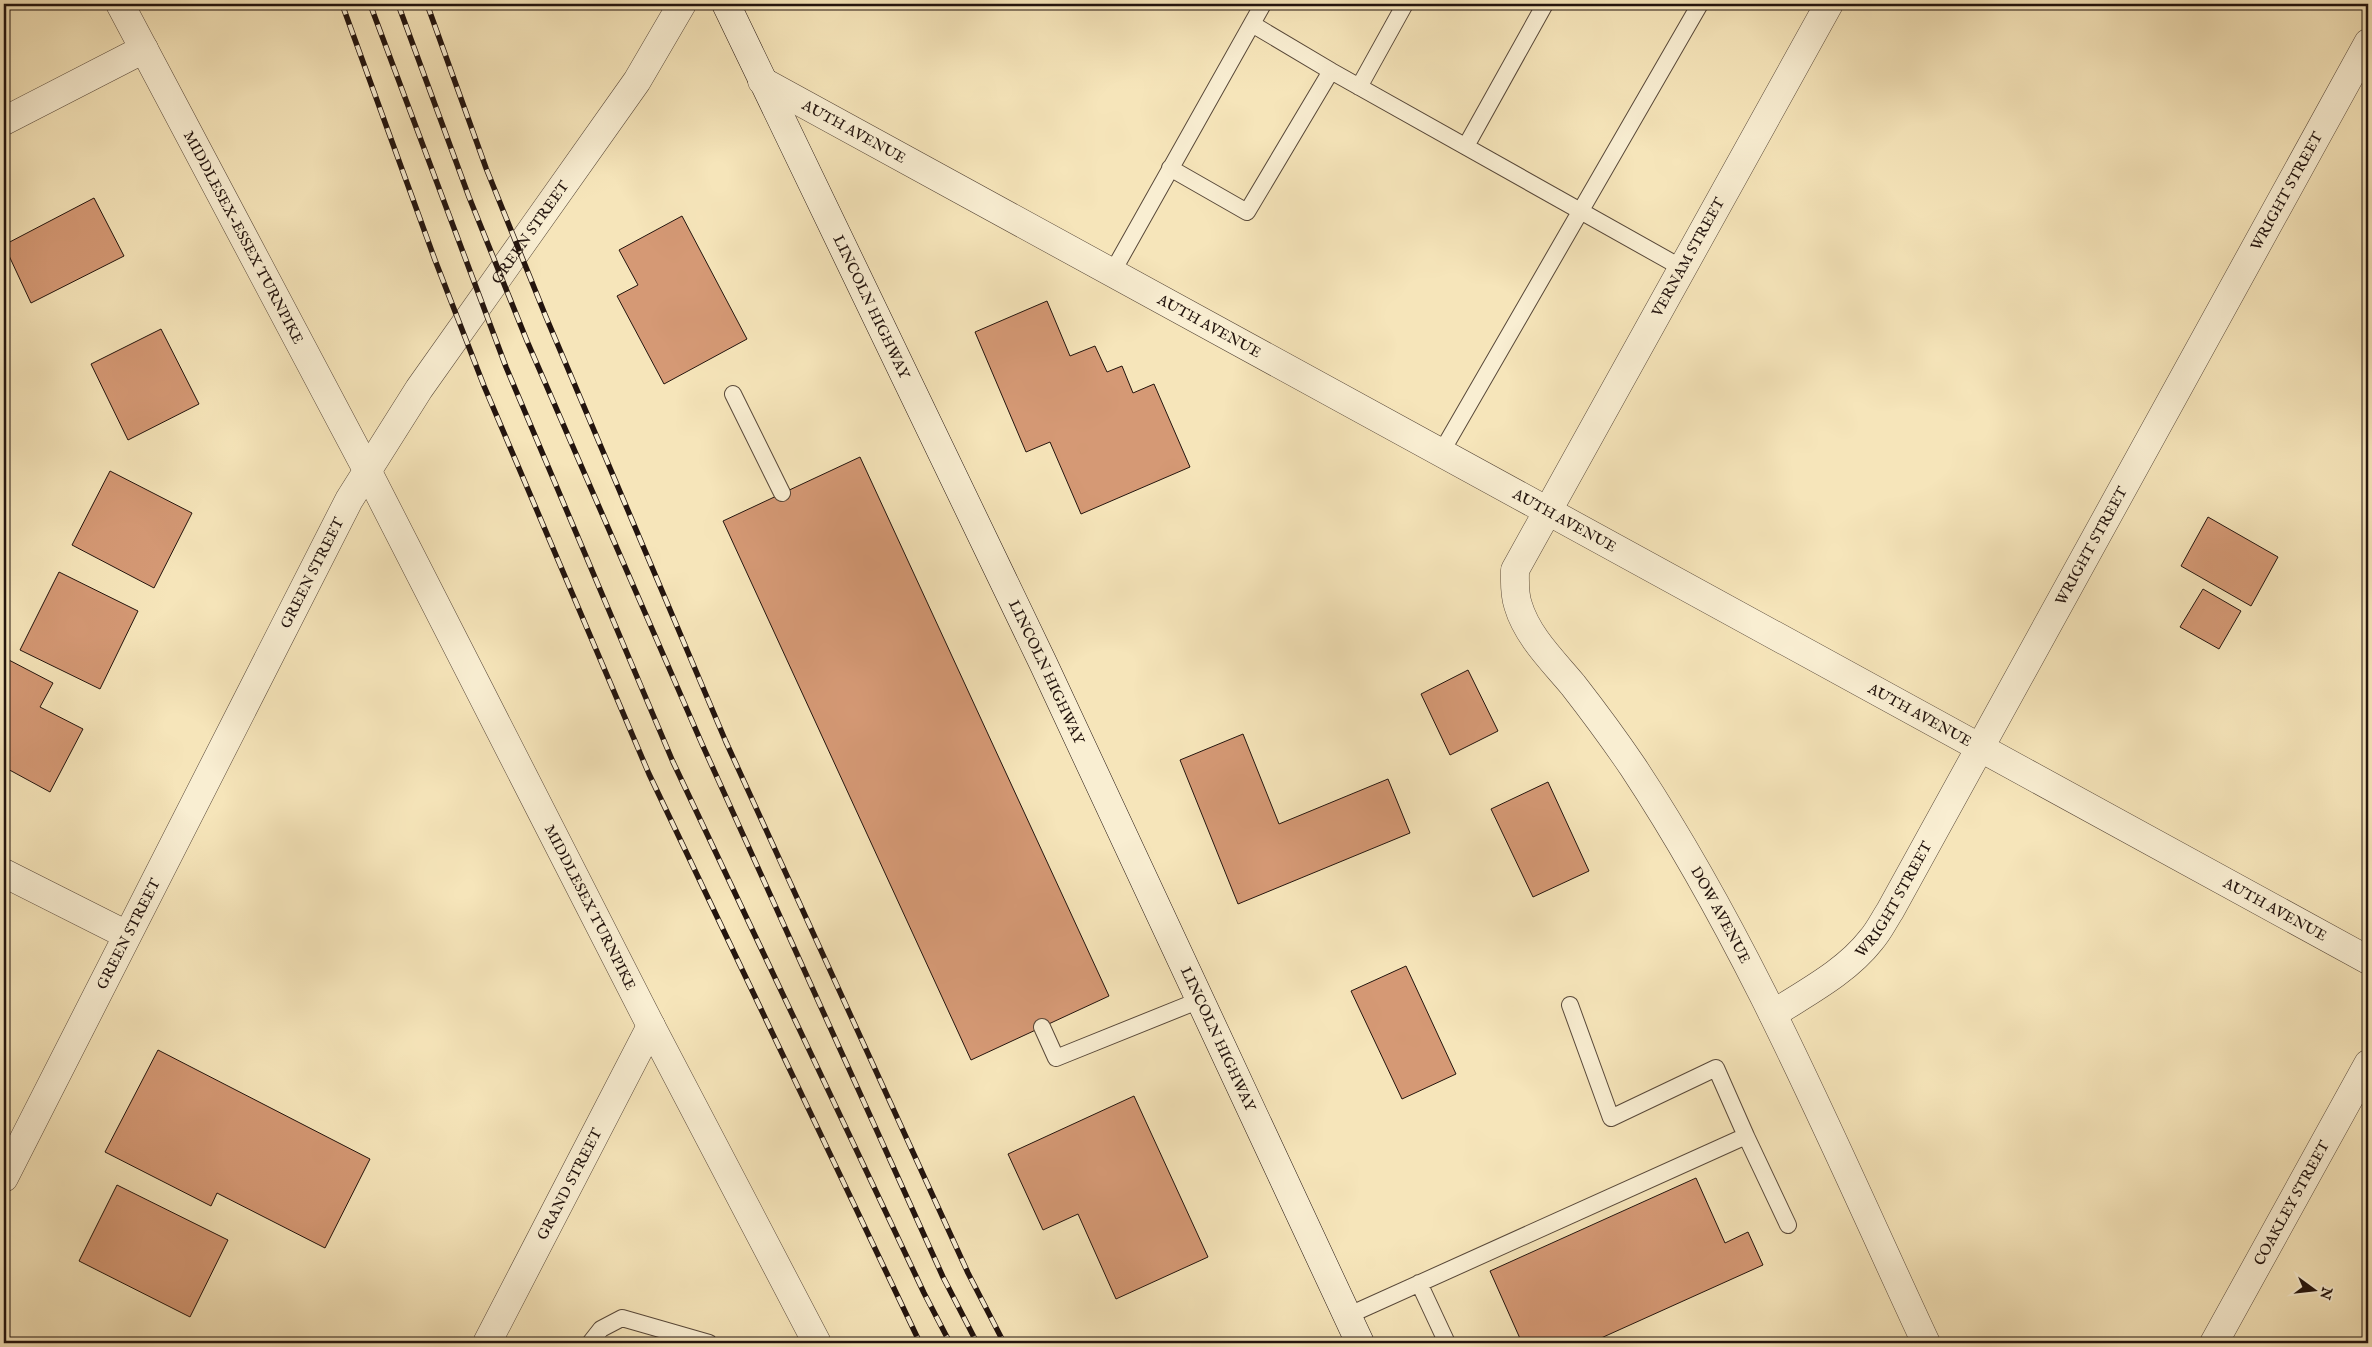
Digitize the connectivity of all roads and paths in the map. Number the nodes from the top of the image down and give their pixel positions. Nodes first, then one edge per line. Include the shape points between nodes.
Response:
1 (120, 4) edge
2 (682, 4) edge
3 (726, 4) edge
4 (1263, 4) edge
5 (1405, 4) edge
6 (1545, 4) edge
7 (1700, 4) edge
8 (1829, 4) edge
9 (1252, 24) junction
10 (2368, 43) edge
11 (144, 49) junction
12 (1331, 71) junction
13 (762, 81) junction
14 (1359, 87) junction
15 (4, 121) edge
16 (1466, 146) junction
17 (1170, 168) junction
18 (1581, 210) junction
19 (1682, 268) junction
20 (1113, 271) junction
21 (734, 394) dead end
22 (1442, 451) junction
23 (367, 470) junction
24 (782, 493) dead end
25 (1549, 510) junction
26 (1982, 747) junction
27 (4, 873) edge
28 (127, 935) junction
29 (2368, 960) edge
30 (1200, 1000) junction
31 (1570, 1005) dead end
32 (1773, 1014) junction
33 (651, 1026) junction
34 (1042, 1027) dead end
35 (2368, 1064) edge
36 (1746, 1136) junction
37 (4, 1178) edge
38 (1788, 1224) dead end
39 (1419, 1283) junction
40 (1347, 1316) junction
41 (814, 1342) edge
42 (487, 1343) edge
43 (590, 1343) edge
44 (709, 1343) edge
45 (1360, 1343) edge
46 (1447, 1343) edge
47 (1926, 1343) edge
48 (2214, 1343) edge

1 - 11 street, MIDDLESEX-ESSEX TURNPIKE
2 - 23 street, GREEN STREET via 636,81 419,389
3 - 13 street, LINCOLN HIGHWAY
4 - 9 lane
5 - 14 lane
6 - 16 lane
7 - 18 lane
8 - 19 street, VERNAM STREET
9 - 12 lane
9 - 17 lane
10 - 26 street, WRIGHT STREET
11 - 15 street
11 - 23 street, MIDDLESEX-ESSEX TURNPIKE
12 - 14 lane
12 - 17 lane via 1247,212
13 - 20 street, AUTH AVENUE
13 - 30 street, LINCOLN HIGHWAY via 1043,663
14 - 16 lane
16 - 18 lane
17 - 20 lane
18 - 19 lane
18 - 22 lane
19 - 25 street, VERNAM STREET
20 - 22 street, AUTH AVENUE
21 - 24 lane
22 - 25 street, AUTH AVENUE
23 - 28 street, GREEN STREET via 326,543
23 - 33 street, MIDDLESEX TURNPIKE
25 - 26 street, AUTH AVENUE
25 - 32 street, DOW AVENUE via 1516,570 1518,606 1533,635 1590,708 1670,827
26 - 29 street, AUTH AVENUE
26 - 32 street, WRIGHT STREET via 1871,940 1830,977
27 - 28 street
28 - 37 street, GREEN STREET
30 - 34 lane via 1056,1058
30 - 40 street, LINCOLN HIGHWAY
31 - 36 lane via 1611,1118 1716,1068
32 - 47 street, DOW AVENUE
33 - 41 street, MIDDLESEX TURNPIKE
33 - 42 street, GRAND STREET
35 - 48 street, COAKLEY STREET
36 - 38 lane
36 - 39 lane
39 - 40 lane
39 - 46 lane
40 - 45 street, LINCOLN HIGHWAY
43 - 44 lane via 601,1329 622,1318

